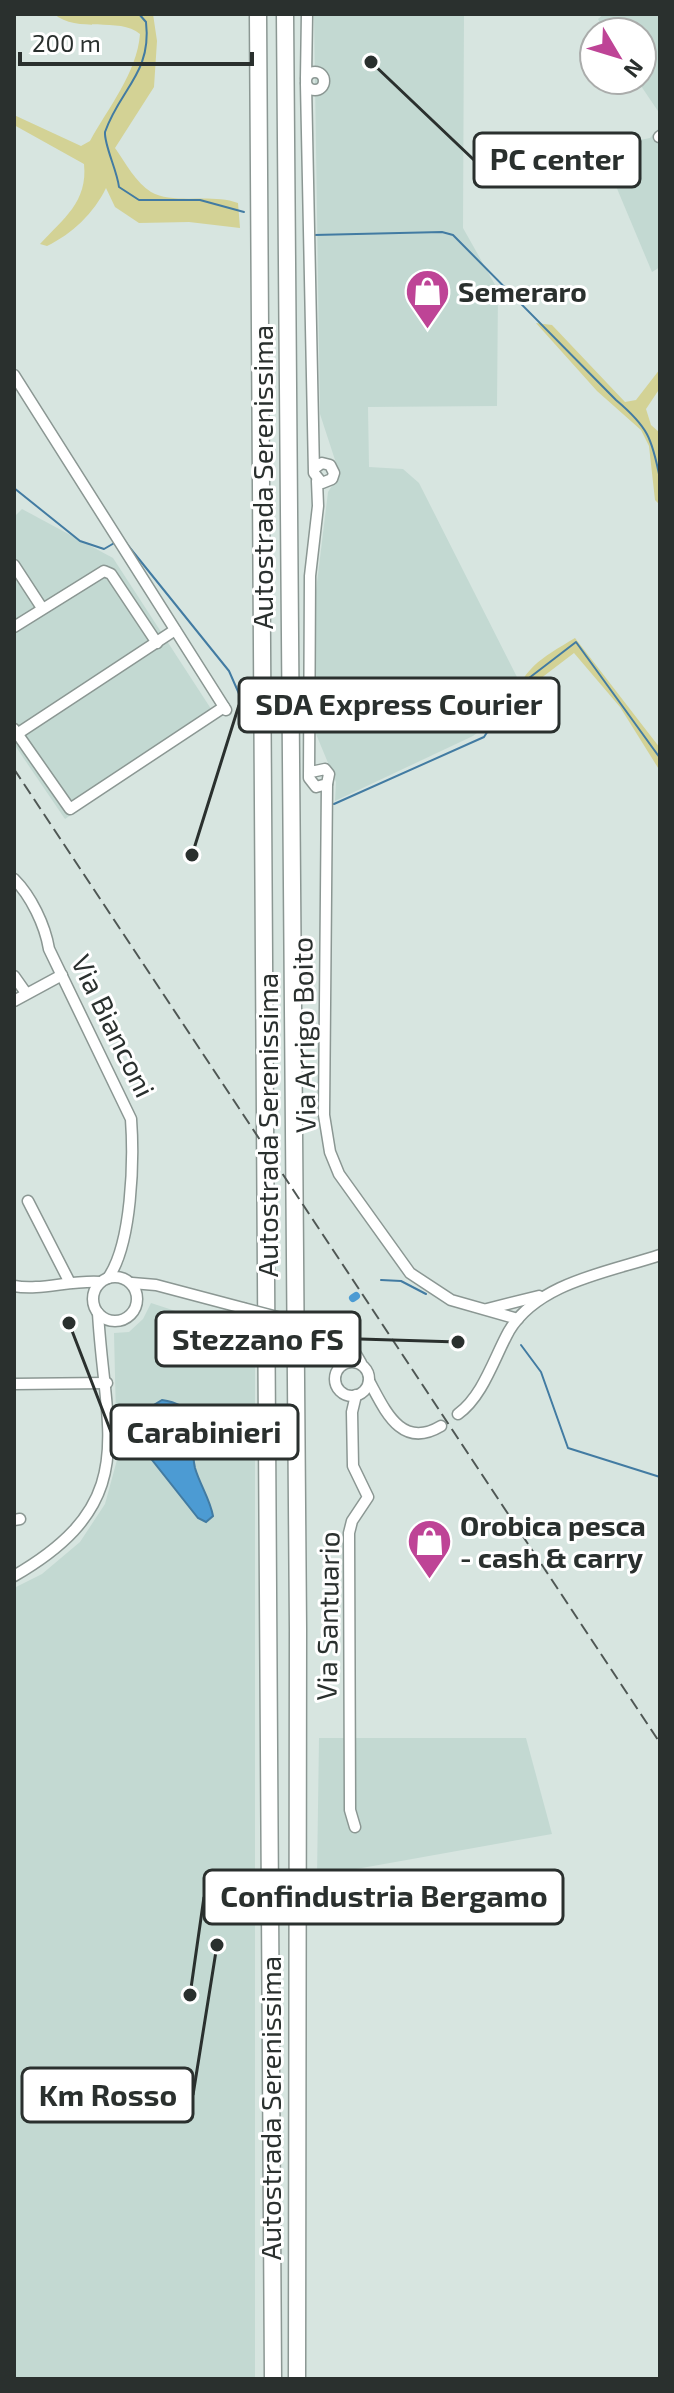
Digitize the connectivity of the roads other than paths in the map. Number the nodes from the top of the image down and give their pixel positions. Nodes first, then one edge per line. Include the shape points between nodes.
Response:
1 (258, 14) edge
2 (285, 14) edge
3 (307, 14) edge
4 (309, 50) junction
5 (310, 84) junction
6 (14, 375) edge
7 (315, 433) junction
8 (328, 464) junction
9 (315, 468) junction
10 (322, 482) junction
11 (14, 565) edge
12 (42, 608) junction
13 (14, 627) edge
14 (175, 630) junction
15 (157, 643) junction
16 (16, 731) edge
17 (316, 770) junction
18 (321, 786) junction
19 (14, 879) edge
20 (62, 975) junction
21 (14, 976) edge
22 (26, 993) junction
23 (14, 1001) edge
24 (28, 1201) dead end
25 (121, 1252) junction
26 (660, 1255) edge
27 (104, 1280) junction
28 (70, 1281) junction
29 (129, 1281) junction
30 (14, 1286) edge
31 (173, 1290) junction
32 (556, 1290) junction
33 (93, 1296) junction
34 (138, 1298) junction
35 (495, 1310) junction
36 (98, 1313) junction
37 (518, 1319) junction
38 (116, 1322) junction
39 (506, 1338) junction
40 (345, 1341) junction
41 (103, 1347) junction
42 (341, 1366) junction
43 (364, 1366) junction
44 (369, 1381) junction
45 (107, 1383) junction
46 (14, 1384) edge
47 (341, 1391) junction
48 (359, 1394) junction
49 (381, 1404) junction
50 (352, 1412) junction
51 (458, 1414) dead end
52 (441, 1426) dead end
53 (14, 1576) edge
54 (355, 1827) dead end
55 (273, 2379) edge
56 (297, 2379) edge

1 - 55 highway, Autostrada Serenissima
2 - 56 highway, Autostrada Serenissima via 298,1613
3 - 4 street, Via Arrigo Boito
4 - 5 street, Via Arrigo Boito
4 - 5 street, Via Arrigo Boito via 324,84
5 - 7 street, Via Arrigo Boito via 310,394
6 - 14 street
7 - 8 street, Via Arrigo Boito
7 - 9 street, Via Arrigo Boito
8 - 9 street
8 - 10 street, Via Arrigo Boito via 334,473
9 - 10 street, Via Arrigo Boito
10 - 17 street, Via Arrigo Boito via 310,576 310,724
11 - 12 street
12 - 13 street
12 - 15 street via 104,571
14 - 15 street
14 - 16 street via 225,708 70,809
15 - 16 street
17 - 18 street, Via Arrigo Boito via 310,781
17 - 18 street, Via Arrigo Boito via 329,774
18 - 35 street, Via Arrigo Boito via 327,830 324,1115 330,1152 347,1189 410,1273 451,1300
19 - 20 street, Via Bianconi via 46,933
20 - 22 street
20 - 25 street, Via Bianconi via 131,1119
21 - 22 street
22 - 23 street
24 - 28 street
25 - 27 street, Via Bianconi
25 - 29 street, Via Bianconi
26 - 32 street
27 - 28 street
27 - 29 street
27 - 33 street
28 - 30 street
28 - 33 street
29 - 31 street
29 - 34 street
31 - 34 street via 155,1290
31 - 40 street, bridge via 327,1330
32 - 35 street
32 - 37 street
33 - 36 street
34 - 38 street via 132,1315
35 - 37 street, Via Arrigo Boito
35 - 39 street
36 - 38 street
36 - 41 street
37 - 39 street
38 - 41 street
39 - 51 street via 471,1401
40 - 42 street, Via Santuario
40 - 43 street
41 - 45 street
42 - 43 street
42 - 47 street, Via Santuario via 336,1379
43 - 44 street
44 - 48 street, Via Santuario
44 - 49 street
45 - 46 street
45 - 53 street via 111,1444 104,1481 87,1516 51,1554
47 - 48 street
47 - 50 street, Via Santuario
48 - 49 street
48 - 50 street, Via Santuario
49 - 52 street via 392,1422 409,1433
50 - 54 street, Via Santuario via 353,1466 368,1497 349,1533 350,1810

